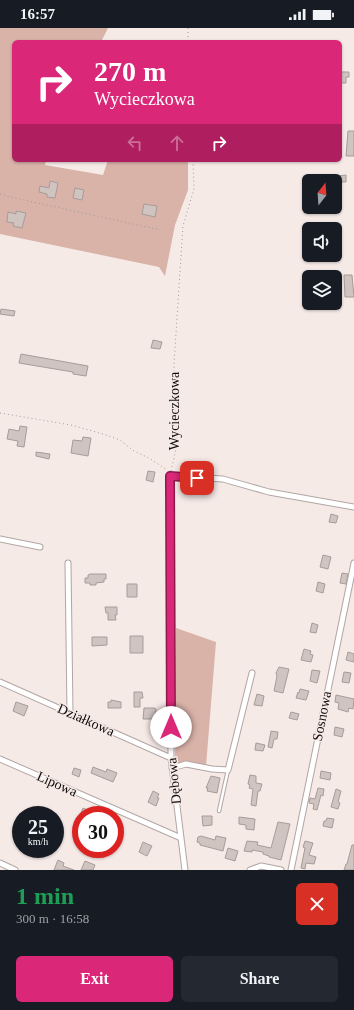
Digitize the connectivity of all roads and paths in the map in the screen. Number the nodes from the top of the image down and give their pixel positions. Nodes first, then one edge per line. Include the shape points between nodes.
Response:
1 (188, 28) edge
2 (188, 40) edge
3 (193, 162) edge
4 (0, 194) edge
5 (160, 230) dead end
6 (0, 413) edge
7 (170, 474) junction
8 (354, 507) edge
9 (0, 539) edge
10 (40, 546) dead end
11 (68, 563) dead end
12 (354, 563) edge
13 (252, 673) dead end
14 (0, 682) edge
15 (70, 713) junction
16 (171, 758) junction
17 (0, 759) edge
18 (172, 768) junction
19 (228, 770) junction
20 (219, 811) dead end
21 (181, 838) junction
22 (0, 863) edge
23 (15, 870) edge
24 (185, 870) edge
25 (250, 870) edge
26 (281, 870) edge
27 (291, 870) edge

1 - 2 path
3 - 7 path, Wycieczkowa via 194,189 183,226 174,364 177,444
4 - 5 path
6 - 7 path via 71,425 120,440
7 - 8 street via 223,479 269,492
7 - 16 street, Dębowa
9 - 10 street
11 - 15 street
12 - 27 street, Sosnowa
13 - 19 street
14 - 15 street, Działkowa
15 - 16 street, Działkowa
16 - 18 street, Dębowa
17 - 21 street, Lipowa
18 - 19 street via 186,764
18 - 21 street, Dębowa
19 - 20 lane
21 - 24 street, Dębowa
22 - 23 street
25 - 26 street via 261,866

